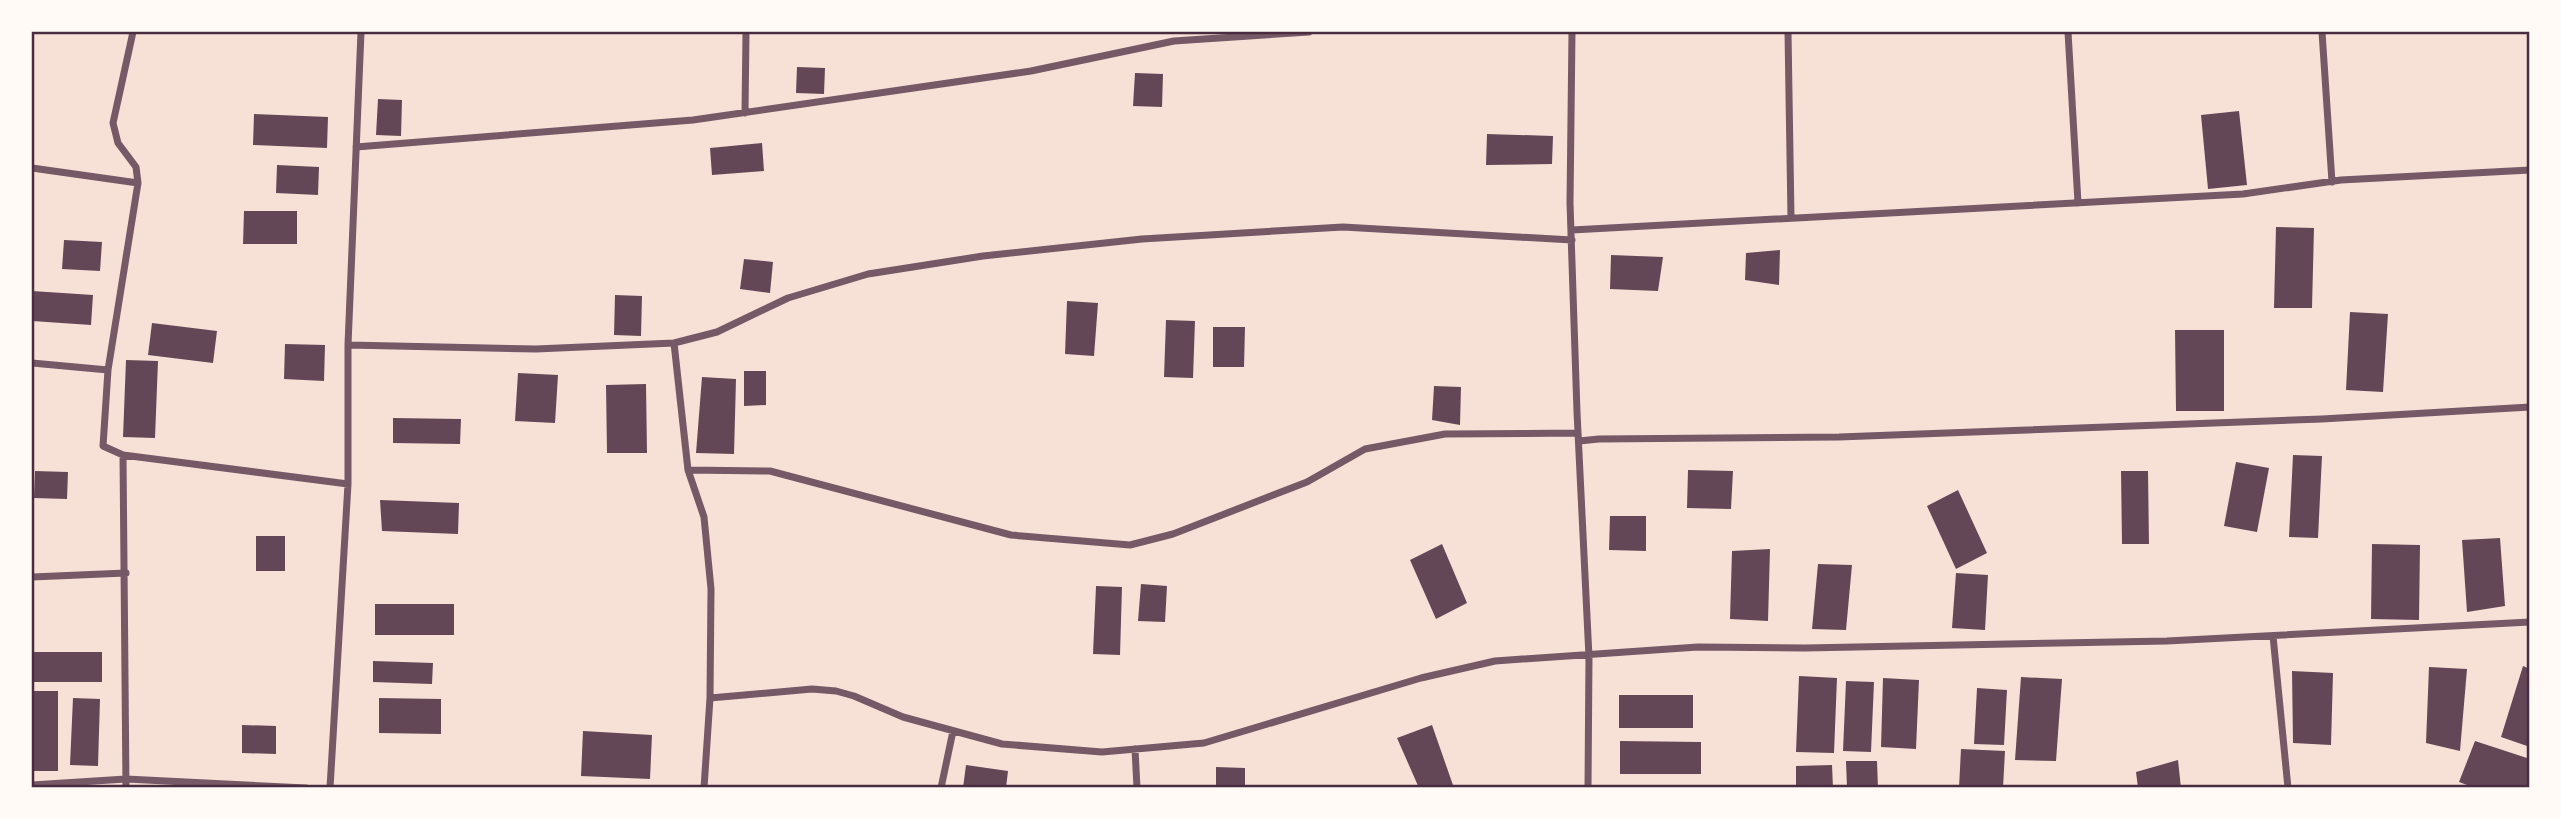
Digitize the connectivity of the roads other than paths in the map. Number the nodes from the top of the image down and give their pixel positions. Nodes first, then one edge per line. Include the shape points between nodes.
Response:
1 (133, 32) edge
2 (361, 32) edge
3 (746, 32) edge
4 (1309, 32) edge
5 (1572, 32) edge
6 (1788, 32) edge
7 (2068, 32) edge
8 (2322, 32) edge
9 (745, 113) junction
10 (356, 147) junction
11 (32, 168) edge
12 (2529, 170) edge
13 (2332, 181) junction
14 (138, 183) junction
15 (2078, 203) junction
16 (1791, 218) junction
17 (1572, 230) junction
18 (1572, 240) junction
19 (674, 343) junction
20 (348, 345) junction
21 (32, 363) edge
22 (108, 370) junction
23 (2529, 407) edge
24 (1579, 437) junction
25 (123, 455) junction
26 (688, 470) junction
27 (348, 484) junction
28 (126, 573) junction
29 (32, 577) edge
30 (2529, 622) edge
31 (2273, 636) junction
32 (1589, 656) junction
33 (710, 698) junction
34 (953, 730) junction
35 (1135, 749) junction
36 (126, 783) edge
37 (32, 785) edge
38 (306, 788) edge
39 (330, 788) edge
40 (704, 788) edge
41 (941, 788) edge
42 (1137, 788) edge
43 (1588, 788) edge
44 (2288, 788) edge

1 - 14 street via 113,123 118,142 136,167
2 - 10 street
3 - 9 street
4 - 9 street via 1174,41 1031,71
5 - 17 street
6 - 16 street
7 - 15 street
8 - 13 street
9 - 10 street
10 - 20 street
11 - 14 street
12 - 13 street
13 - 15 street via 2243,194
14 - 22 street
15 - 16 street
16 - 17 street
17 - 18 street
18 - 19 street via 1343,228 1142,239 983,256 868,274 788,298 717,332
18 - 24 street
19 - 20 street via 536,349
19 - 26 street
20 - 27 street
21 - 22 street
22 - 25 street via 103,446
23 - 24 street via 1839,437
24 - 26 street via 1445,434 1365,449 1307,482 1173,534 1130,545 1011,535 770,471
24 - 32 street
25 - 27 street
25 - 28 street
26 - 33 street via 704,517 710,577
27 - 39 street
28 - 29 street
28 - 36 street
30 - 31 street
31 - 32 street via 1698,647
31 - 44 street
32 - 35 street via 1495,661 1421,678 1204,743
32 - 43 street
33 - 34 street via 836,691
33 - 40 street
34 - 35 street via 1002,744 1102,752
34 - 41 street
35 - 42 street
36 - 37 street
36 - 38 street

